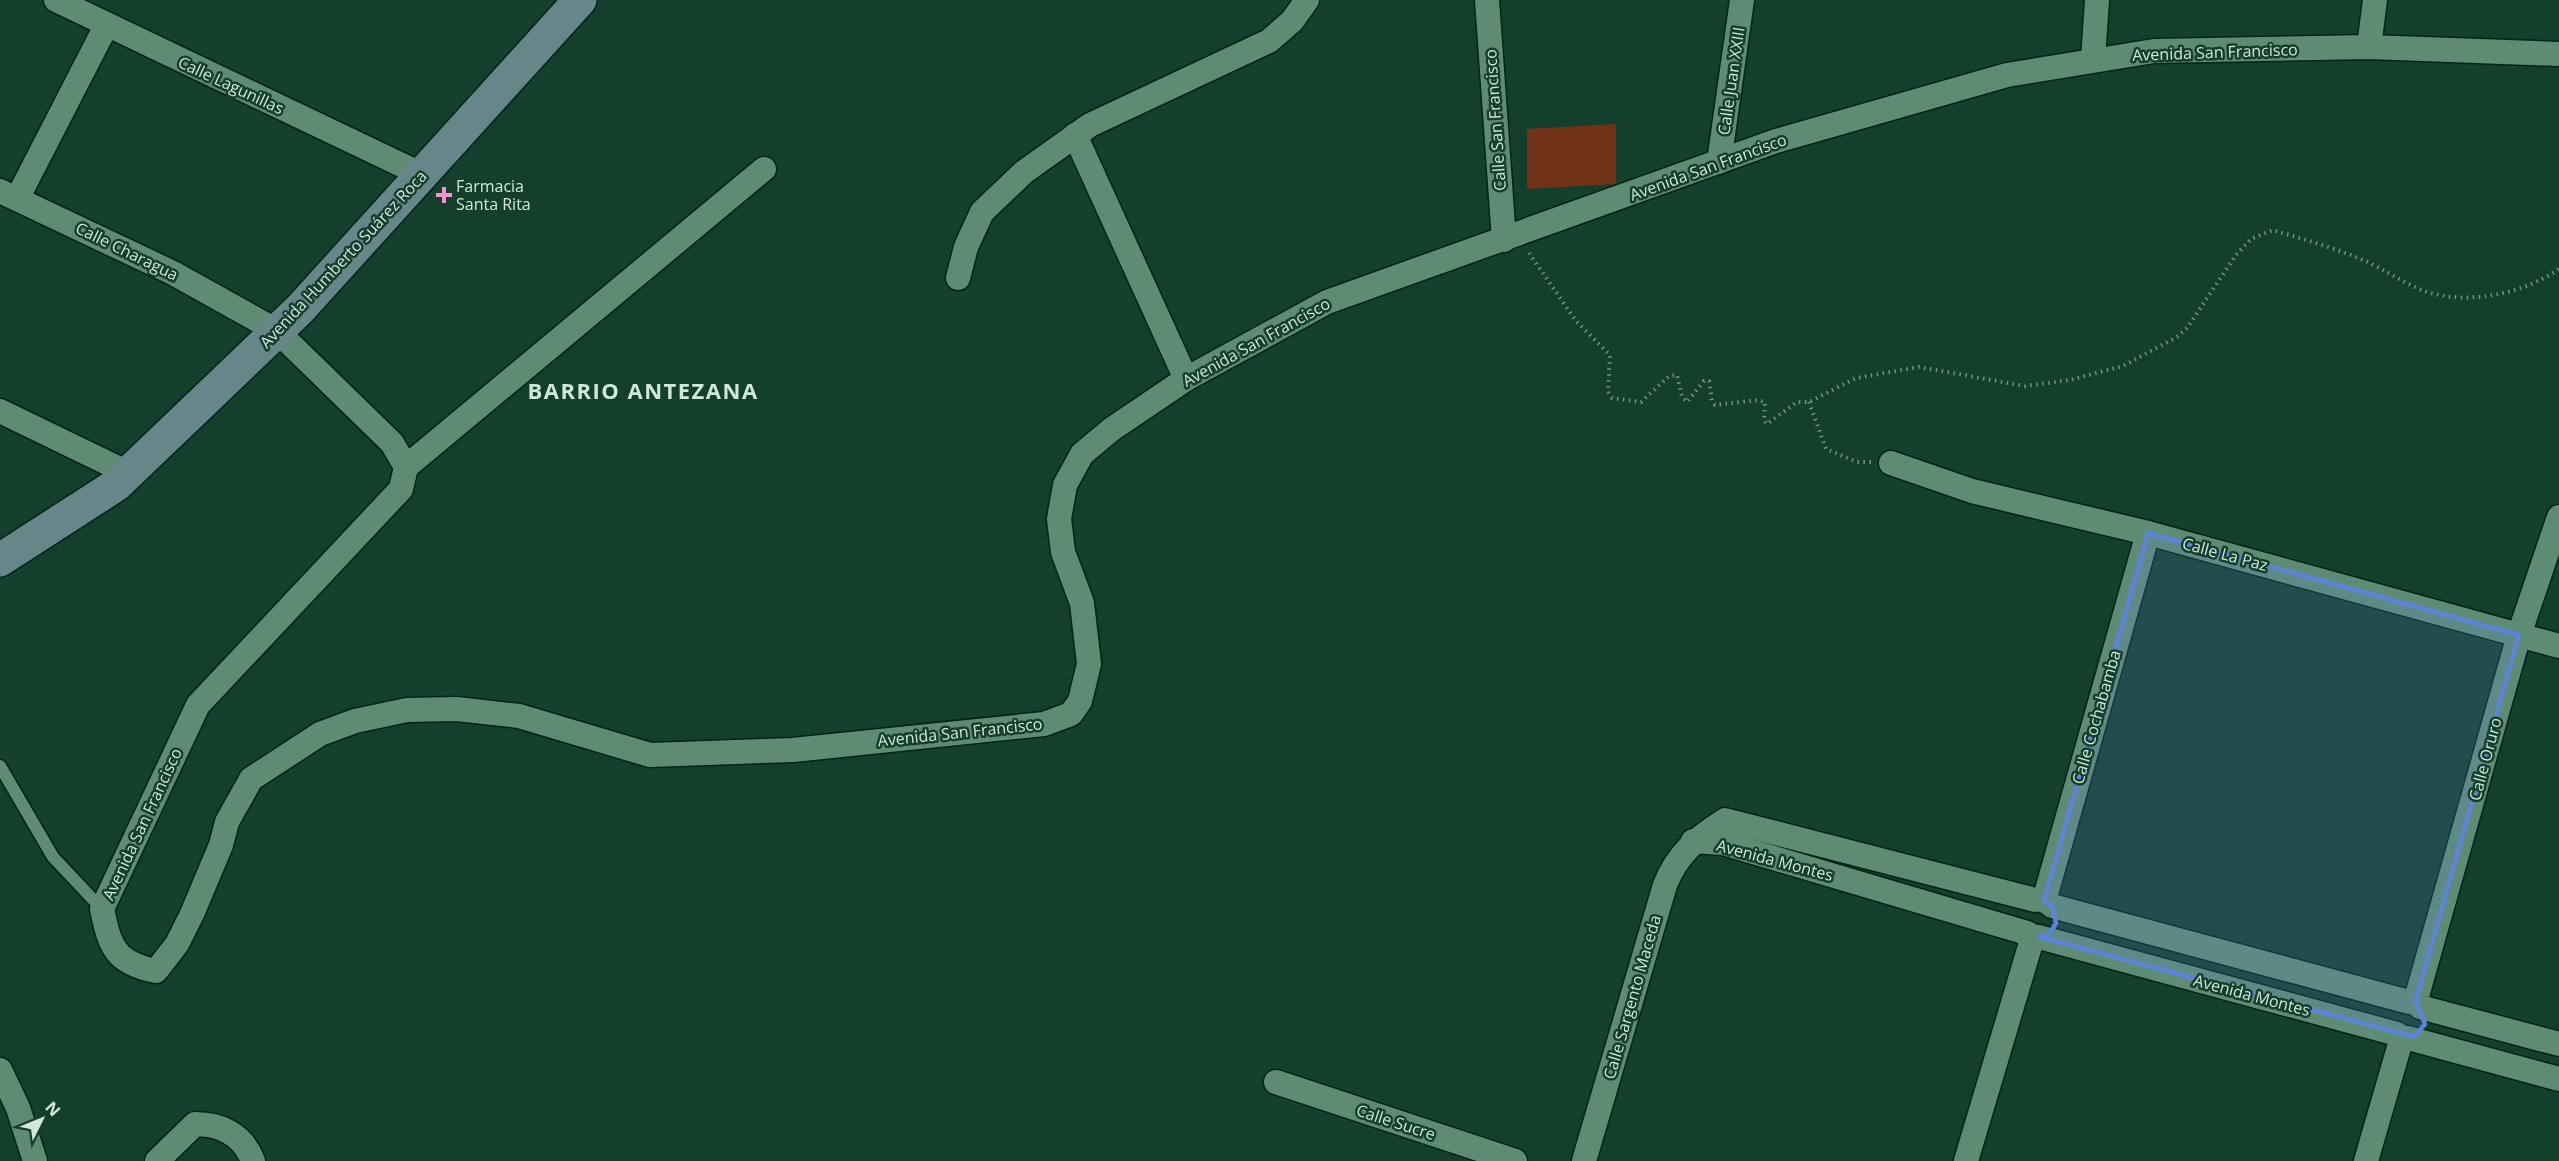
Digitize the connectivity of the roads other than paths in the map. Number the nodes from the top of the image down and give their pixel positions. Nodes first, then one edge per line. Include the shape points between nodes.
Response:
1 (56, 0) edge
2 (555, 0) edge
3 (580, 0) edge
4 (1306, 0) edge
5 (1487, 0) edge
6 (1742, 0) edge
7 (2097, 0) edge
8 (2375, 0) edge
9 (106, 26) junction
10 (2369, 47) junction
11 (2559, 54) edge
12 (2093, 60) junction
13 (1075, 135) junction
14 (1719, 162) junction
15 (408, 168) junction
16 (764, 169) dead end
17 (8, 195) edge
18 (1510, 237) junction
19 (958, 278) dead end
20 (263, 323) junction
21 (1186, 379) junction
22 (0, 411) edge
23 (1891, 463) road end
24 (406, 466) junction
25 (121, 470) junction
26 (2559, 517) edge
27 (2148, 533) junction
28 (0, 537) edge
29 (0, 560) edge
30 (2519, 635) junction
31 (2559, 646) edge
32 (0, 766) edge
33 (1693, 841) junction
34 (2044, 902) junction
35 (102, 909) junction
36 (2033, 936) junction
37 (2415, 1004) junction
38 (2402, 1036) junction
39 (2559, 1044) edge
40 (0, 1070) edge
41 (2559, 1079) edge
42 (1276, 1082) dead end
43 (35, 1161) edge
44 (157, 1161) edge
45 (253, 1161) edge
46 (1515, 1161) edge
47 (1584, 1161) edge
48 (1966, 1161) edge
49 (2366, 1161) edge

1 - 9 street, Calle Lagunillas
2 - 15 main road, Avenida Humberto Suárez Roca
3 - 20 main road, Avenida Humberto Suárez Roca
4 - 13 street via 1292,21 1269,41
5 - 18 street, Calle San Francisco
6 - 14 street, Calle Juan XXIII
7 - 12 street
8 - 10 street
9 - 15 street, Calle Lagunillas
9 - 17 street
10 - 11 street, Avenida San Francisco
10 - 12 street, Avenida San Francisco via 2154,51
12 - 14 street, Avenida San Francisco via 2007,75 1776,141
13 - 19 street via 1024,172 982,212 966,247
13 - 21 street
14 - 18 street, Avenida San Francisco
15 - 20 main road, Avenida Humberto Suárez Roca
16 - 24 street
17 - 20 street, Calle Charagua via 173,273
18 - 21 street, Avenida San Francisco via 1327,302
20 - 24 street via 392,443
20 - 25 main road, Avenida Humberto Suárez Roca
21 - 35 street, Avenida San Francisco via 1082,454 1065,485 1059,519 1063,552 1082,603 1089,664 1080,701 1071,714 1044,724 793,750 650,755 519,716 457,709 407,710 355,721 321,734 251,778 227,822 192,914 177,944 156,970 134,966 110,944
22 - 25 street
23 - 27 street, Calle La Paz via 1972,491
24 - 35 street, Avenida San Francisco via 401,489 198,705
25 - 28 main road, Avenida Humberto Suárez Roca
25 - 29 main road, Avenida Humberto Suárez Roca via 102,496
26 - 30 street, Calle Oruro
27 - 30 street, Calle La Paz
27 - 34 street, Calle Cochabamba
30 - 31 street, Calle La Paz
30 - 37 street, Calle Oruro
32 - 35 lane via 53,857
33 - 34 street, Avenida Montes via 1725,820
33 - 36 street, Avenida Montes via 1722,843
33 - 47 street, Calle Sargento Maceda via 1672,866 1665,885
34 - 36 street, Calle Cochabamba via 2056,923 2050,933
34 - 37 street, Avenida Montes
36 - 38 street, Avenida Montes
36 - 48 street
37 - 38 street, Calle Oruro via 2426,1017 2423,1029
37 - 39 street, Avenida Montes
38 - 41 street, Avenida Montes
38 - 49 street
40 - 43 street via 18,1108
42 - 46 street, Calle Sucre
44 - 45 street via 195,1124 214,1124 248,1147

